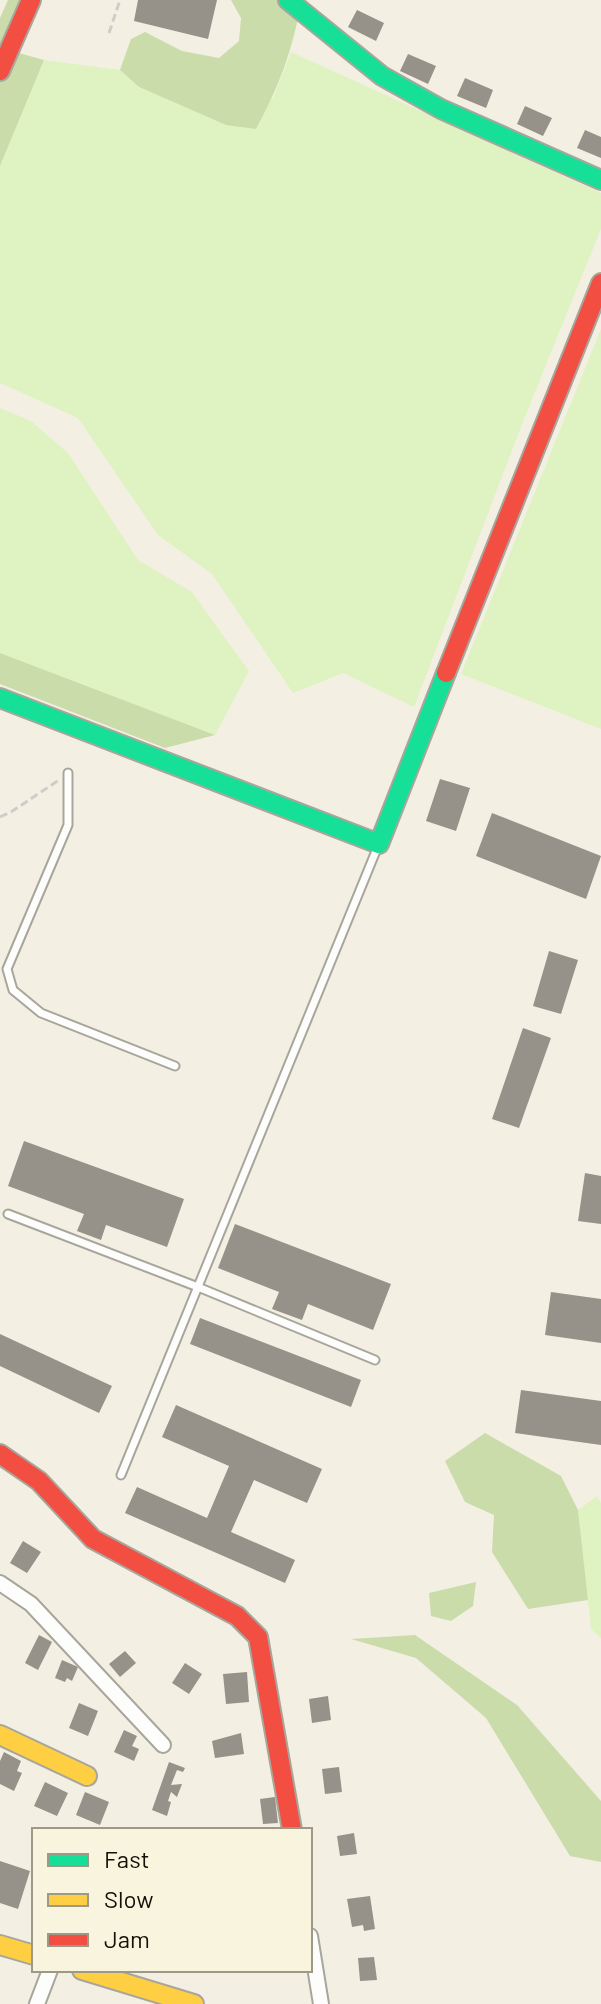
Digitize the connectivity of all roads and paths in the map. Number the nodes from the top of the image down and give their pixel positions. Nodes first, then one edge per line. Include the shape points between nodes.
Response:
1 (31, 0) edge
2 (120, 0) edge
3 (288, 0) edge
4 (109, 33) dead end
5 (0, 71) edge
6 (601, 180) edge
7 (601, 283) edge
8 (0, 698) edge
9 (68, 773) joint
10 (0, 817) edge
11 (379, 844) junction
12 (175, 1066) dead end
13 (8, 1214) dead end
14 (198, 1287) junction
15 (375, 1360) dead end
16 (0, 1454) edge
17 (121, 1475) dead end
18 (0, 1583) edge
19 (0, 1735) edge
20 (163, 1745) dead end
21 (87, 1776) dead end
22 (292, 1828) edge
23 (0, 1945) edge
24 (312, 1948) edge
25 (32, 1954) edge
26 (49, 1972) edge
27 (89, 1972) edge
28 (37, 2004) edge
29 (194, 2004) edge
30 (321, 2004) edge

1 - 5 street
2 - 4 path
3 - 6 street via 382,76 441,109
7 - 11 street
8 - 11 street
9 - 10 path
9 - 12 lane via 68,825 7,969 13,990 41,1013
11 - 14 lane
13 - 14 lane
14 - 15 lane
14 - 17 lane
16 - 22 street via 39,1481 93,1539 237,1616 258,1637
18 - 20 street via 31,1604
19 - 21 street
23 - 25 street
24 - 30 street
26 - 28 street
27 - 29 street

